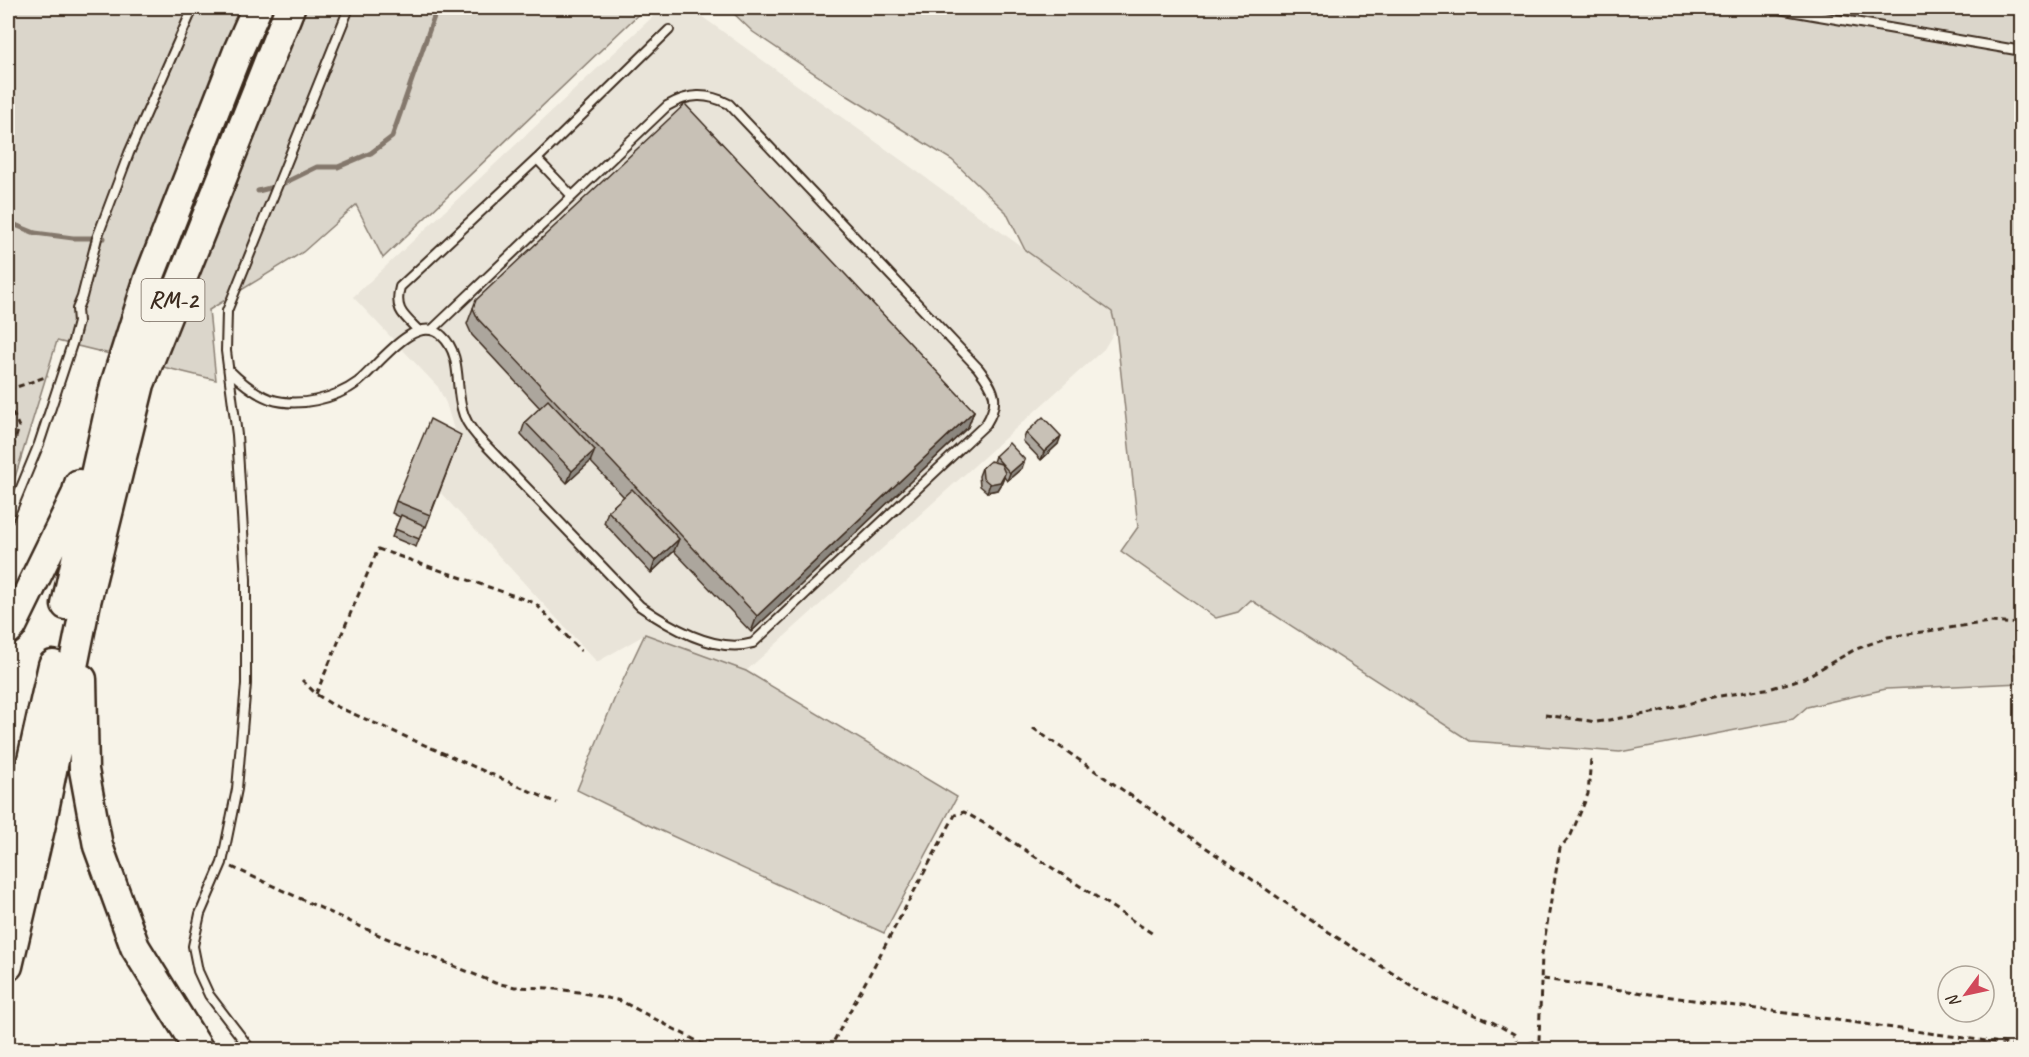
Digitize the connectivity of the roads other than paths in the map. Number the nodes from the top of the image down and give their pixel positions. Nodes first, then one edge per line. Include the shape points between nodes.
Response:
1 (193, 8) edge
2 (257, 8) edge
3 (290, 8) edge
4 (349, 8) edge
5 (1773, 8) edge
6 (669, 30) dead end
7 (2022, 51) edge
8 (537, 159) junction
9 (572, 196) junction
10 (433, 329) junction
11 (418, 330) junction
12 (229, 370) junction
13 (115, 385) junction
14 (8, 519) edge
15 (86, 602) junction
16 (8, 630) edge
17 (8, 867) edge
18 (8, 966) edge
19 (199, 1050) edge
20 (251, 1050) edge

1 - 14 lane via 129,153 97,238 77,309 73,341 39,444
2 - 13 highway, RM-2 via 149,278
3 - 15 highway, RM-2 via 140,384
4 - 12 lane via 227,311
5 - 7 lane
6 - 8 lane
8 - 9 lane
8 - 11 lane via 400,287 398,308
9 - 10 lane
9 - 10 lane via 678,99 694,95 729,104 978,368 994,393 995,410 986,424 753,643 726,646 664,623 640,606 478,437 462,410 455,357
10 - 11 lane
11 - 12 lane via 357,382 330,396 302,403 271,399 243,384
12 - 20 lane via 246,579 246,684 237,789 222,863 200,914 193,946 209,995
13 - 16 highway via 103,399 76,495
13 - 17 highway, RM-2
15 - 18 highway, RM-2
15 - 19 highway via 82,676 84,770 98,846 135,947

